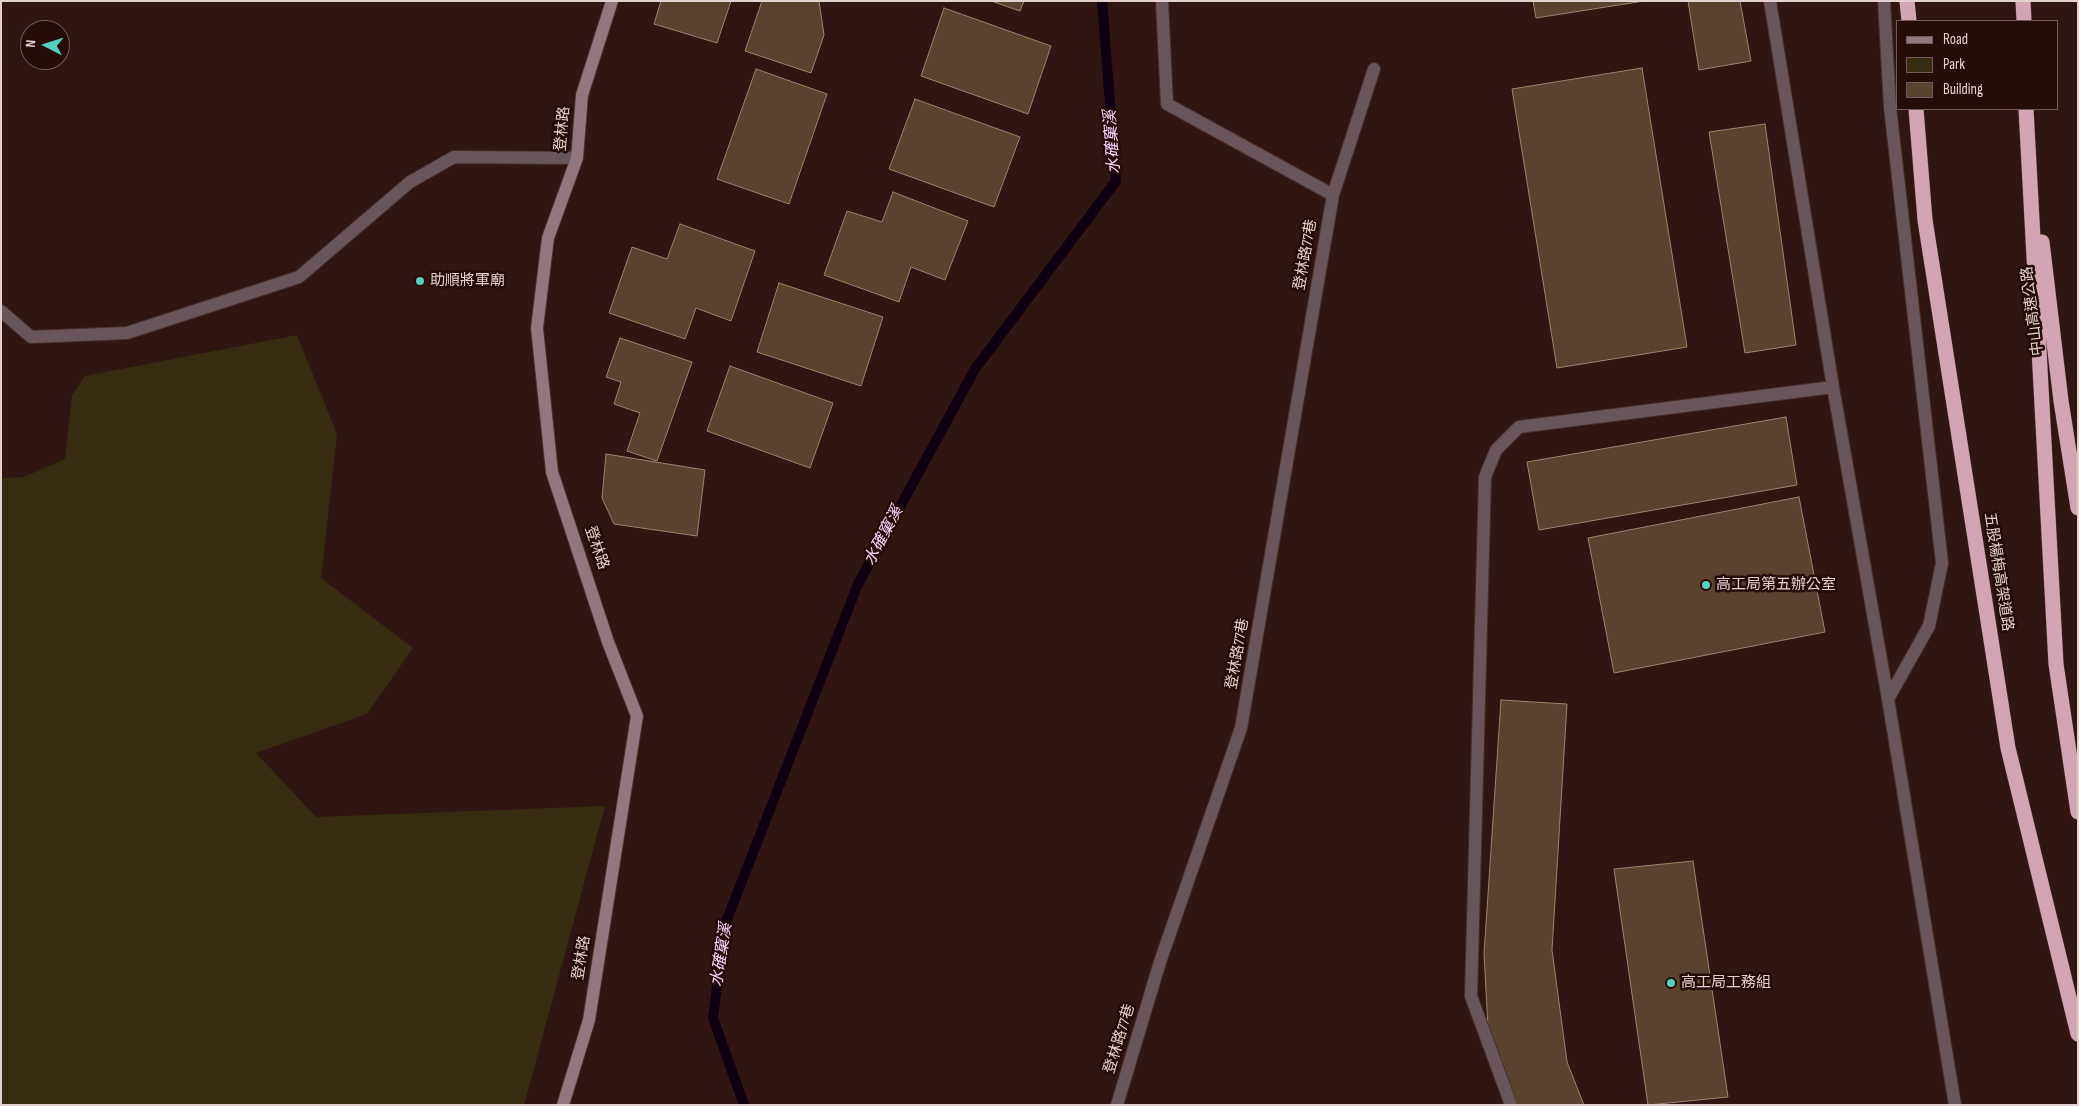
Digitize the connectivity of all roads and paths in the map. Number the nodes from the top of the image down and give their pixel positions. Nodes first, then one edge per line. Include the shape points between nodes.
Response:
1 (612, 1) edge
2 (1162, 1) edge
3 (1770, 1) edge
4 (1884, 1) edge
5 (1907, 1) edge
6 (2023, 1) edge
7 (1909, 20) edge
8 (2024, 20) edge
9 (1374, 69) dead end
10 (1916, 110) edge
11 (2026, 110) edge
12 (2026, 110) edge
13 (577, 158) junction
14 (1333, 195) junction
15 (1, 311) edge
16 (1833, 387) junction
17 (2078, 508) edge
18 (1888, 699) junction
19 (2078, 812) edge
20 (2078, 1034) edge
21 (563, 1105) edge
22 (1117, 1105) edge
23 (1511, 1105) edge
24 (1955, 1105) edge

1 - 13 street, 登林路 via 582,95
2 - 14 street via 1168,104
3 - 16 street
4 - 18 street via 1890,107 1942,563 1929,626
5 - 7 highway
6 - 8 highway
9 - 14 street, 登林路77巷
10 - 20 highway, 五股楊梅高架道路 via 1924,220 2008,748
11 - 17 highway, 中山高速公路 via 2061,401
12 - 19 highway via 2056,664
13 - 15 street via 454,157 410,182 299,277 127,333 30,337
13 - 21 street, 登林路 via 548,238 537,328 552,472 608,642 637,716 589,1020
14 - 22 street, 登林路77巷 via 1241,728 1160,962
16 - 18 street
16 - 23 street via 1519,427 1496,450 1485,477 1471,996
18 - 24 street

